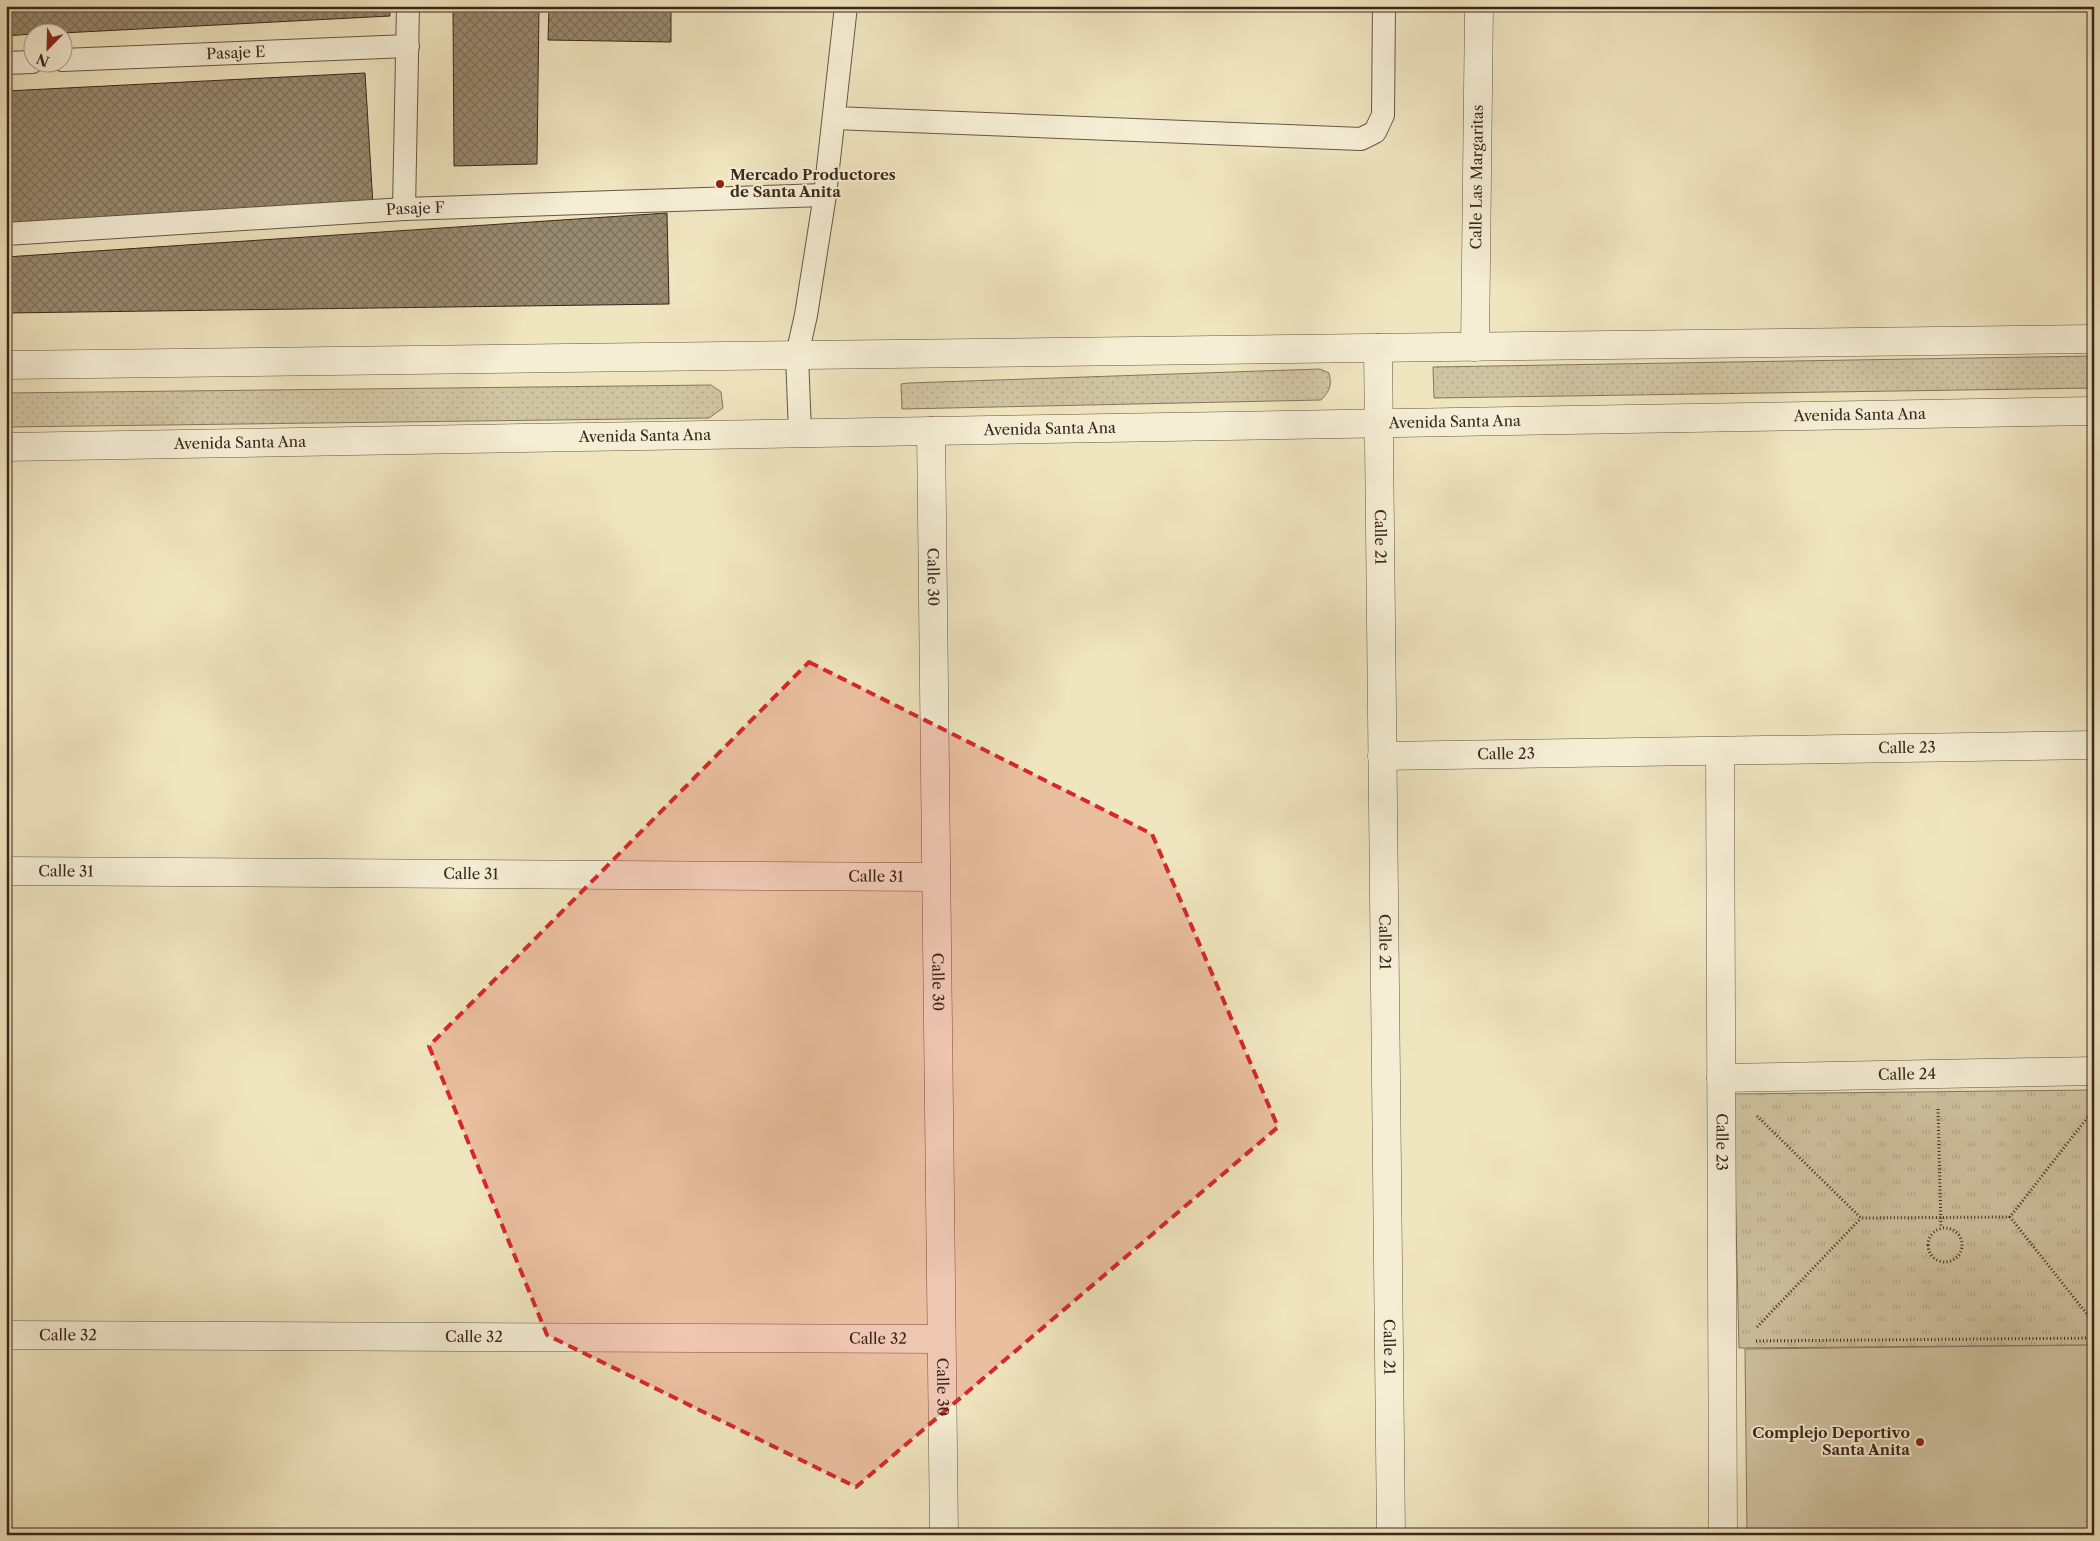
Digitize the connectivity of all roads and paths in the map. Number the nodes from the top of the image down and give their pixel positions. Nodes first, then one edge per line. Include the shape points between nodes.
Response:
1 (408, 6) edge
2 (846, 6) edge
3 (1384, 6) edge
4 (1479, 6) edge
5 (408, 46) junction
6 (72, 60) edge
7 (22, 62) edge
8 (6, 63) edge
9 (834, 118) junction
10 (826, 195) junction
11 (404, 209) junction
12 (6, 234) edge
13 (2094, 339) edge
14 (1475, 347) junction
15 (1378, 348) junction
16 (797, 354) junction
17 (6, 365) edge
18 (2094, 411) edge
19 (1378, 423) junction
20 (931, 431) junction
21 (800, 433) junction
22 (6, 447) edge
23 (2094, 745) edge
24 (1720, 751) junction
25 (1382, 756) junction
26 (6, 871) edge
27 (936, 877) junction
28 (2094, 1071) edge
29 (1722, 1078) junction
30 (1938, 1108) dead end
31 (2094, 1109) edge
32 (1756, 1115) dead end
33 (1941, 1217) junction
34 (2010, 1217) junction
35 (1862, 1218) junction
36 (1941, 1228) junction
37 (2094, 1323) edge
38 (1756, 1328) dead end
39 (6, 1336) edge
40 (2094, 1338) edge
41 (941, 1339) junction
42 (1753, 1341) dead end
43 (944, 1535) edge
44 (1391, 1535) edge
45 (1723, 1535) edge

1 - 5 lane
2 - 9 lane
3 - 9 lane via 1383,115 1375,132 1361,139
4 - 14 street, Calle Las Margaritas
5 - 6 lane, Pasaje E
5 - 11 lane
7 - 8 lane
9 - 10 lane
10 - 11 lane, Pasaje F
10 - 16 lane
11 - 12 lane, Pasaje F
13 - 14 street
14 - 15 street
15 - 16 street
15 - 19 street, Calle 21
16 - 17 street
16 - 21 lane
18 - 19 street, Avenida Santa Ana
19 - 20 street, Avenida Santa Ana
19 - 25 street, Calle 21
20 - 21 street, Avenida Santa Ana
20 - 27 street, Calle 30
21 - 22 street, Avenida Santa Ana
23 - 24 street, Calle 23
24 - 25 street, Calle 23
24 - 29 street, Calle 23
25 - 44 street, Calle 21
26 - 27 street, Calle 31
27 - 41 street, Calle 30
28 - 29 street, Calle 24
29 - 45 street, Calle 23
30 - 33 path
31 - 34 path
32 - 35 path
33 - 34 path
33 - 35 path
33 - 36 path
34 - 37 path
35 - 38 path
36 - 36 path via 1930,1235 1929,1251 1935,1259 1945,1262 1961,1251 1962,1242 1950,1228
39 - 41 street, Calle 32
40 - 42 path
41 - 43 street, Calle 30

